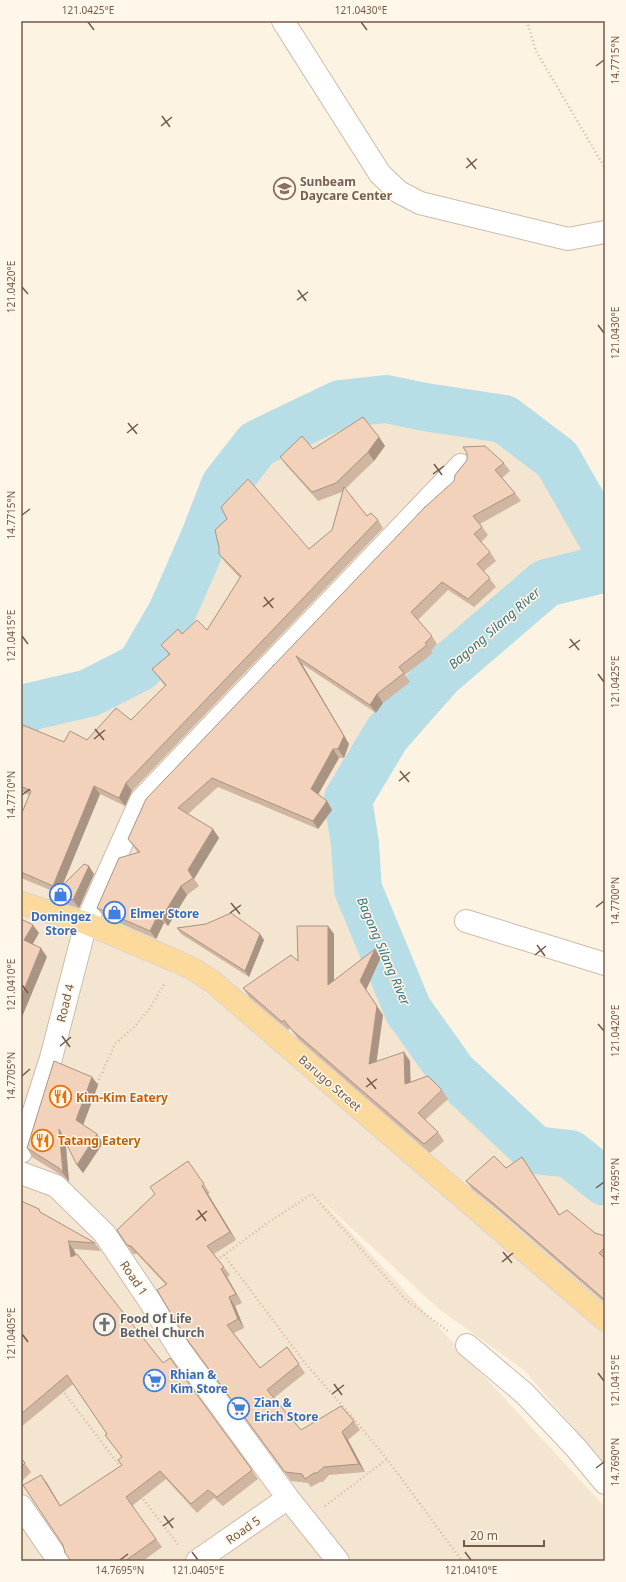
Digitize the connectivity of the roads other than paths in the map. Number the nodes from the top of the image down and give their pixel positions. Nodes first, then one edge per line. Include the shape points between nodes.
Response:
1 (283, 21) edge
2 (605, 232) edge
3 (461, 465) edge
4 (21, 903) edge
5 (466, 921) dead end
6 (86, 923) junction
7 (605, 964) edge
8 (21, 1152) edge
9 (21, 1173) edge
10 (605, 1320) edge
11 (467, 1345) road end
12 (605, 1482) edge
13 (288, 1498) junction
14 (21, 1506) edge
15 (189, 1555) edge
16 (59, 1561) edge
17 (338, 1561) edge

1 - 2 street via 380,174 399,192 420,203 568,239
3 - 6 street, Road 4 via 140,800
4 - 6 main road, Barugo Street
5 - 7 street
6 - 8 street, Road 4 via 51,1058
6 - 10 main road, Barugo Street via 178,962 212,982
9 - 13 street, Road 1 via 56,1186 104,1233 179,1349
11 - 12 street via 525,1394
13 - 15 street, Road 5
13 - 17 street, Road 1
14 - 16 street

